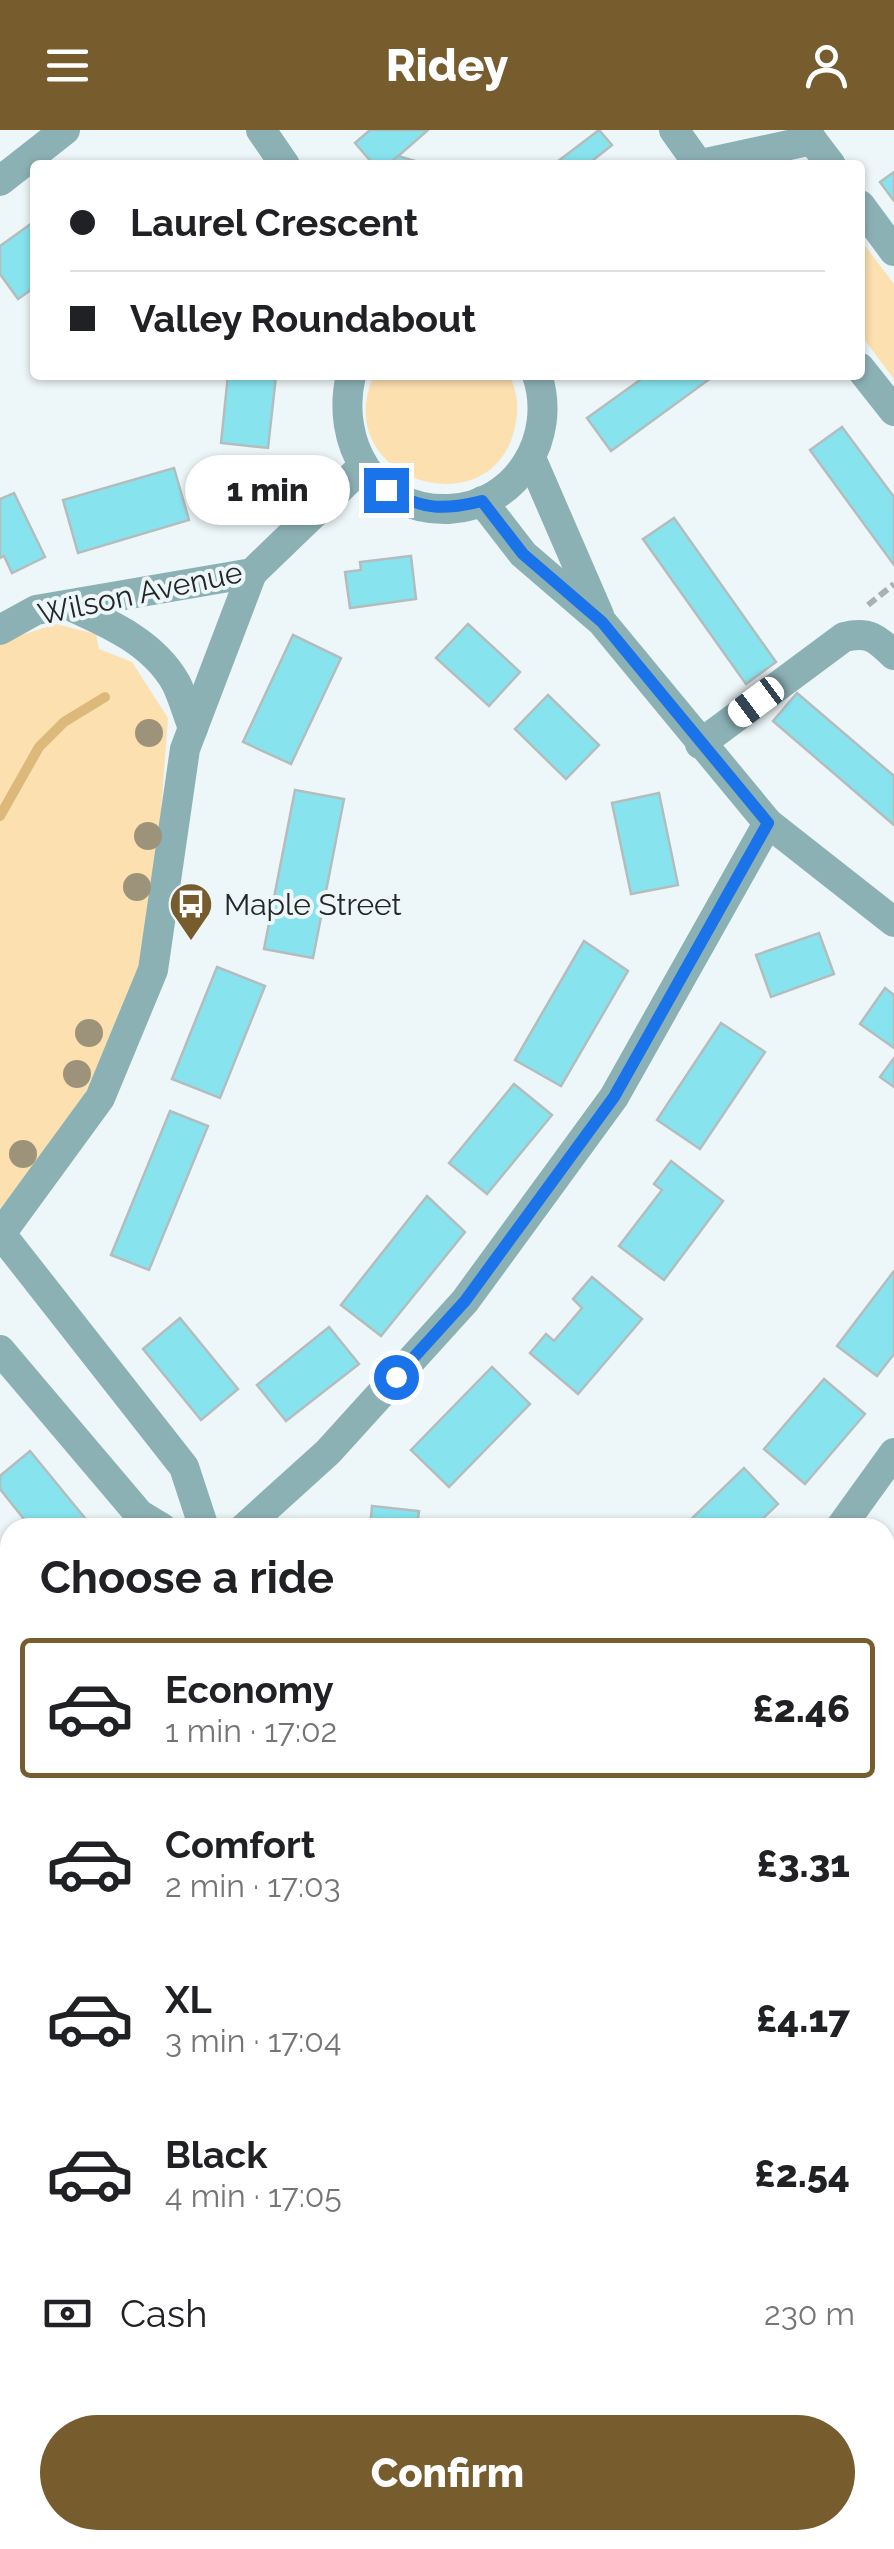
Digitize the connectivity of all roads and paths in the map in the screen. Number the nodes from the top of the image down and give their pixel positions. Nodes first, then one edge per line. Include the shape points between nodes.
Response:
1 (65, 130) edge
2 (674, 130) edge
3 (819, 135) edge
4 (695, 160) edge
5 (718, 160) edge
6 (798, 160) edge
7 (829, 160) edge
8 (0, 181) edge
9 (865, 211) edge
10 (894, 250) edge
11 (865, 374) edge
12 (351, 380) edge
13 (547, 380) edge
14 (894, 411) edge
15 (531, 458) junction
16 (363, 466) junction
17 (482, 501) junction
18 (252, 573) junction
19 (68, 605) junction
20 (602, 622) junction
21 (0, 630) edge
22 (894, 654) edge
23 (193, 728) junction
24 (700, 744) junction
25 (768, 823) junction
26 (894, 922) edge
27 (0, 1235) edge
28 (0, 1350) edge
29 (894, 1453) edge
30 (145, 1518) edge
31 (201, 1518) edge
32 (255, 1518) edge
33 (847, 1518) edge

1 - 8 street
2 - 4 street
3 - 5 street
3 - 6 street
3 - 7 street
9 - 10 street
11 - 14 street
12 - 16 street via 349,438
13 - 15 street
15 - 17 street via 502,491
15 - 20 street
16 - 17 street via 386,490 416,505 450,509
16 - 18 street, Wilson Avenue
17 - 20 street via 523,554
18 - 19 street, Wilson Avenue
18 - 23 street
19 - 21 street, Wilson Avenue via 36,610
19 - 23 street via 116,626 150,652 175,682
20 - 24 street
22 - 24 street via 873,635 844,637
23 - 27 street via 154,970 100,1098
24 - 25 street
25 - 26 street
25 - 32 street via 614,1097 465,1301 328,1452
27 - 31 street via 184,1467
28 - 30 street
29 - 33 street

